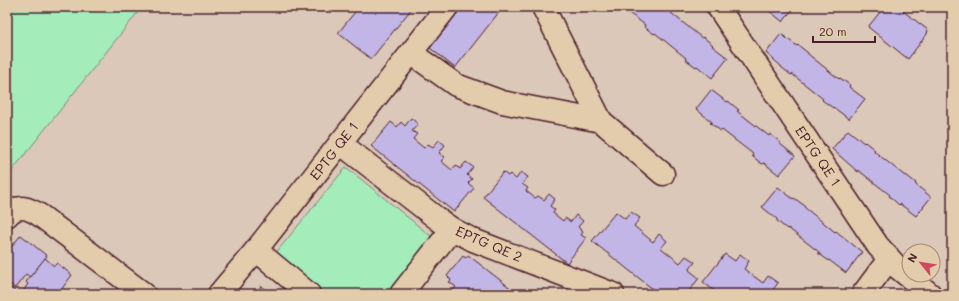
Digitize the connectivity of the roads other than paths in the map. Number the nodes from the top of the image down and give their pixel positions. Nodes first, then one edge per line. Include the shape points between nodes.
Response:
1 (447, 7) edge
2 (543, 7) edge
3 (718, 7) edge
4 (411, 52) junction
5 (601, 121) junction
6 (340, 143) junction
7 (663, 174) dead end
8 (7, 216) edge
9 (452, 229) junction
10 (256, 250) junction
11 (889, 258) junction
12 (144, 294) edge
13 (219, 294) edge
14 (309, 294) edge
15 (401, 294) edge
16 (613, 294) edge
17 (863, 294) edge
18 (930, 294) edge

1 - 4 street, EPTG QE 1
2 - 5 street
3 - 11 street, EPTG QE 1 via 878,246
4 - 5 street via 456,85 502,102
4 - 6 street, EPTG QE 1
5 - 7 street
6 - 9 street, EPTG QE 2
6 - 10 street, EPTG QE 1
8 - 12 street via 11,211 21,208 36,212
9 - 15 street
9 - 16 street, EPTG QE 2 via 473,240
10 - 13 street, EPTG QE 1
10 - 14 street
11 - 17 street
11 - 18 street, EPTG QE 1

